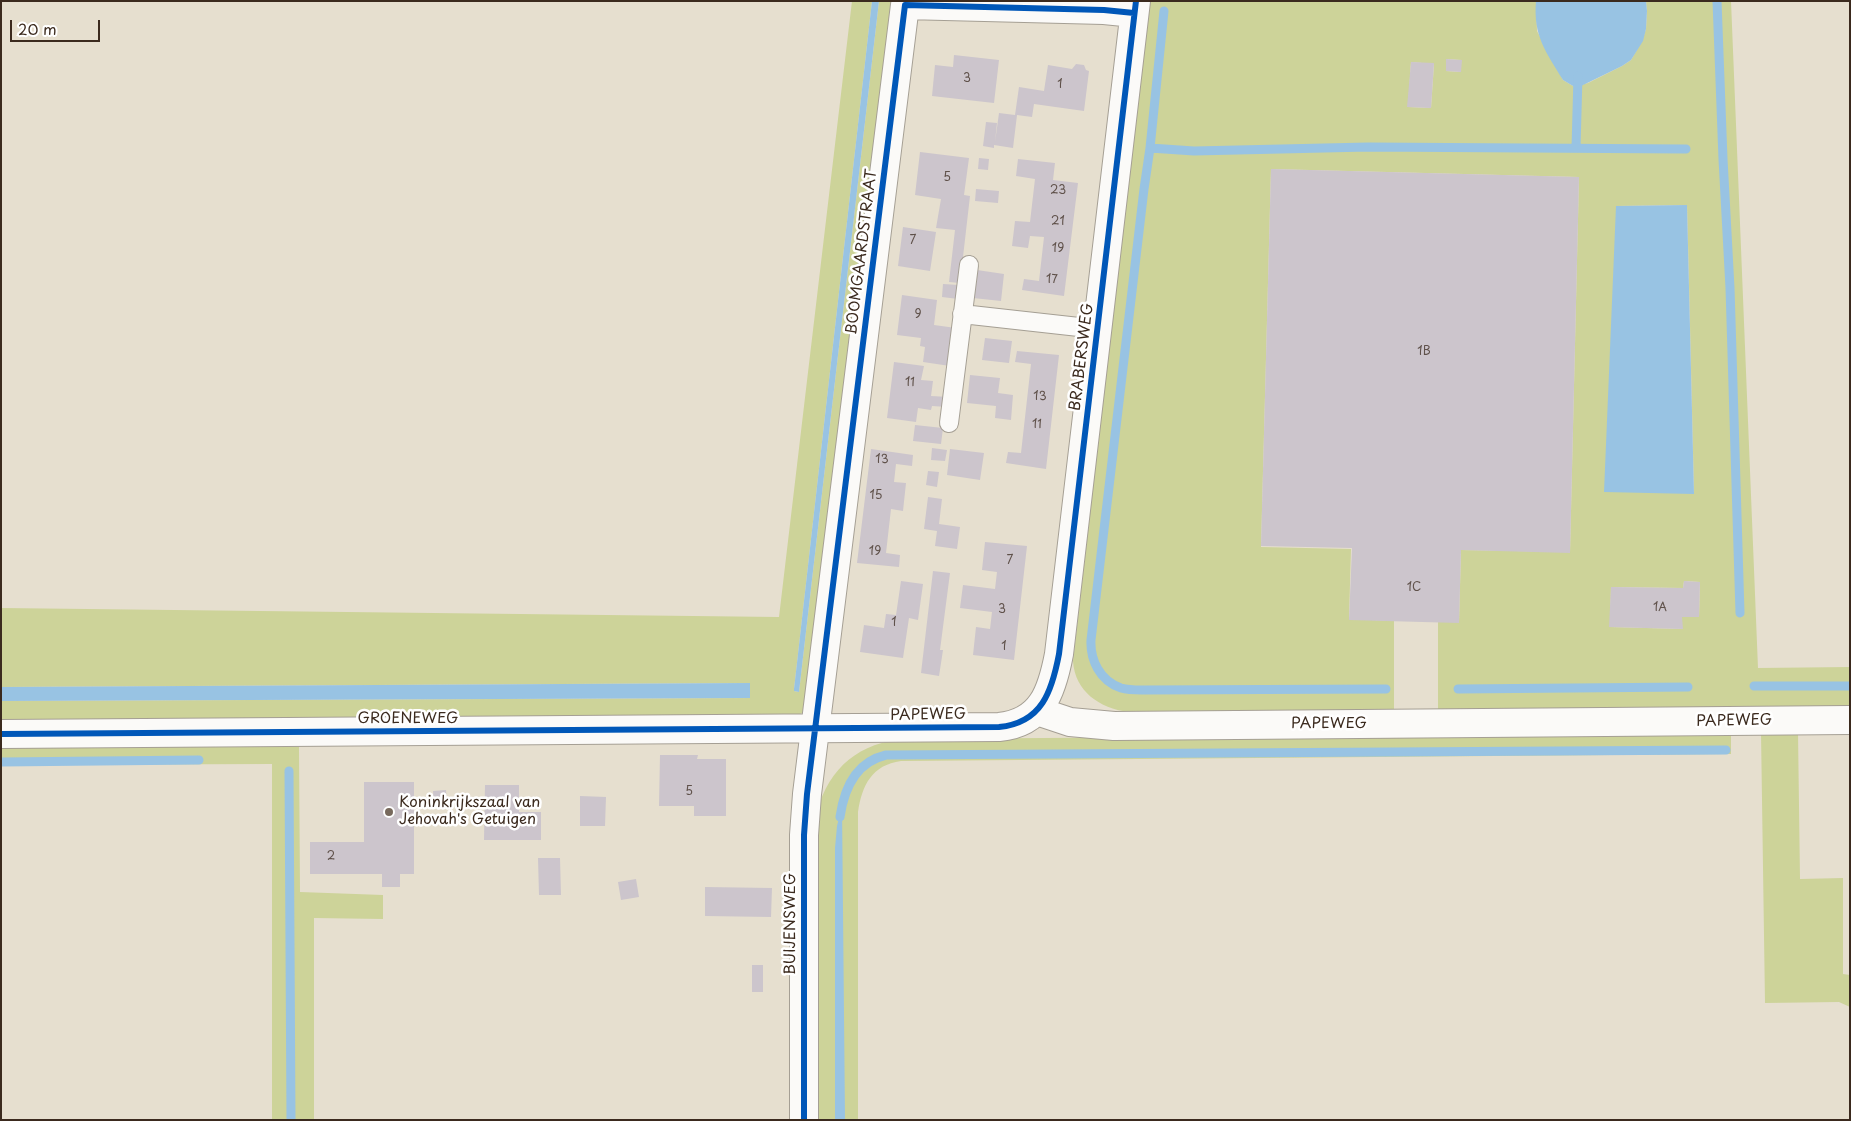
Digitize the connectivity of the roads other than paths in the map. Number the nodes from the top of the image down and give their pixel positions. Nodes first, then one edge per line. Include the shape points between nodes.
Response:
1 (1135, 7) edge
2 (969, 265) dead end
3 (962, 314) junction
4 (1097, 329) junction
5 (949, 422) dead end
6 (1037, 711) junction
7 (1850, 720) edge
8 (815, 729) junction
9 (1, 734) edge
10 (804, 1120) edge

1 - 4 street, BRABERSWEG
1 - 8 street, BOOMGAARDSTRAAT via 1104,10 905,5
2 - 3 lane
3 - 4 lane
3 - 5 lane
4 - 6 street, BRABERSWEG via 1059,654 1052,686
6 - 7 street, PAPEWEG via 1070,722 1114,726
6 - 8 street, PAPEWEG via 1017,723 999,727
8 - 9 street, GROENEWEG
8 - 10 street, BUIJENSWEG via 804,835

